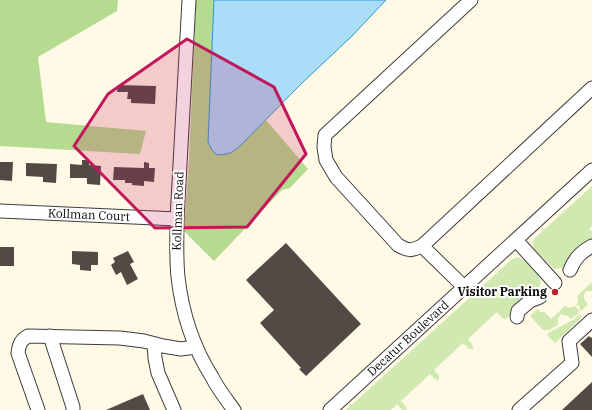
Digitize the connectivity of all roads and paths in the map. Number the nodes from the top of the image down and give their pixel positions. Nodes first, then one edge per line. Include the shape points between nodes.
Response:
1 (189, 0) edge
2 (471, 0) edge
3 (592, 88) edge
4 (592, 170) edge
5 (0, 211) edge
6 (177, 219) junction
7 (516, 240) junction
8 (422, 246) junction
9 (592, 246) edge
10 (592, 253) edge
11 (555, 283) dead end
12 (464, 287) junction
13 (540, 297) dead end
14 (517, 317) dead end
15 (592, 320) edge
16 (50, 336) junction
17 (154, 344) junction
18 (196, 347) junction
19 (38, 410) edge
20 (73, 410) edge
21 (174, 410) edge
22 (234, 410) edge
23 (330, 410) edge
24 (519, 410) edge

1 - 6 street, Kollman Road
2 - 8 street via 325,135 326,160 336,177 398,245 406,250
3 - 8 street
4 - 7 street, Decatur Boulevard
5 - 6 street, Kollman Court
6 - 18 street, Kollman Road via 180,293
7 - 11 street
7 - 12 street, Decatur Boulevard
8 - 12 street
9 - 10 street via 574,260 570,270 580,266
12 - 23 street, Decatur Boulevard
13 - 14 street via 518,311
15 - 24 street via 569,341 572,363
16 - 17 street via 120,338
16 - 19 street via 28,336 21,340 18,346
16 - 20 street
17 - 18 street via 181,348
17 - 21 street via 158,373
18 - 22 street, Kollman Road

